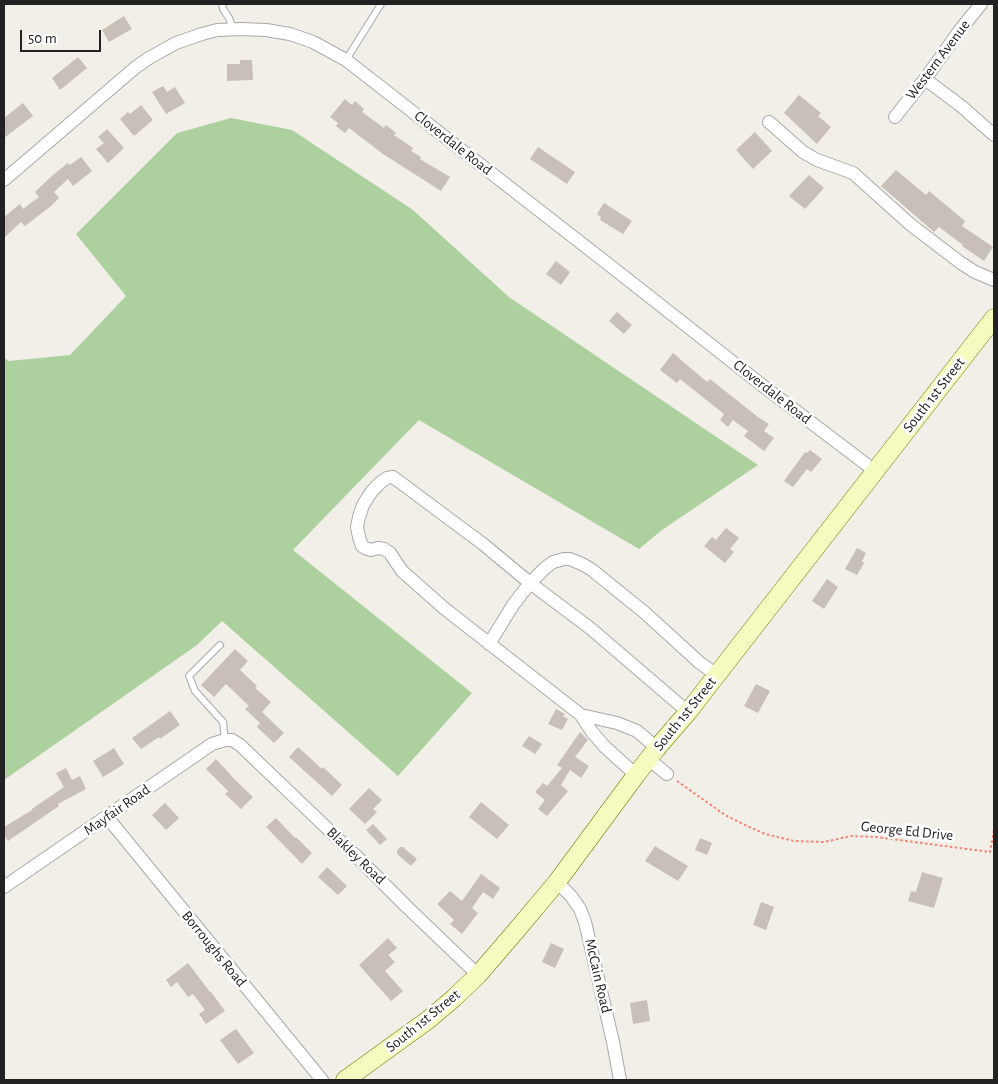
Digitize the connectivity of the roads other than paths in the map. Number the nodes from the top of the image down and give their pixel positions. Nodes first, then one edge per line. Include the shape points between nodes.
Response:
1 (222, 4) edge
2 (382, 4) edge
3 (981, 4) edge
4 (233, 29) junction
5 (346, 60) junction
6 (925, 79) junction
7 (895, 117) dead end
8 (769, 122) dead end
9 (994, 135) edge
10 (4, 180) edge
11 (994, 280) edge
12 (994, 318) edge
13 (875, 470) junction
14 (530, 583) junction
15 (489, 644) junction
16 (220, 645) dead end
17 (717, 675) junction
18 (688, 712) junction
19 (581, 715) junction
20 (228, 740) junction
21 (653, 753) junction
22 (667, 774) road end
23 (636, 775) junction
24 (107, 817) junction
25 (557, 882) junction
26 (4, 887) edge
27 (478, 975) junction
28 (322, 1080) edge
29 (345, 1080) edge
30 (620, 1080) edge

1 - 4 lane
2 - 5 lane
3 - 6 street, Western Avenue
4 - 5 street, Cloverdale Road via 290,34
4 - 10 street, Cloverdale Road via 202,34 148,58
5 - 13 street, Cloverdale Road
6 - 7 street, Western Avenue
6 - 9 street
8 - 11 street via 803,152 853,173 910,225 961,263
12 - 13 main road, South 1st Street
13 - 17 main road, South 1st Street
14 - 15 street
14 - 15 street via 393,477 380,482 372,491 363,505 357,527 362,546 390,553 416,584
14 - 17 street via 552,562 564,558 584,565
14 - 18 street via 590,628
15 - 19 street
16 - 20 lane via 189,676 195,691 223,722
17 - 18 main road, South 1st Street
18 - 21 main road, South 1st Street
19 - 21 street via 637,731
19 - 23 street via 605,747
20 - 24 street, Mayfair Road via 212,744
20 - 27 street, Blakley Road via 240,745
21 - 22 street
21 - 23 main road, South 1st Street
23 - 25 main road, South 1st Street
24 - 26 street, Mayfair Road
24 - 28 street, Borroughs Road
25 - 27 main road, South 1st Street
25 - 30 street, McCain Road via 580,908 585,922
27 - 29 main road, South 1st Street via 428,1020

